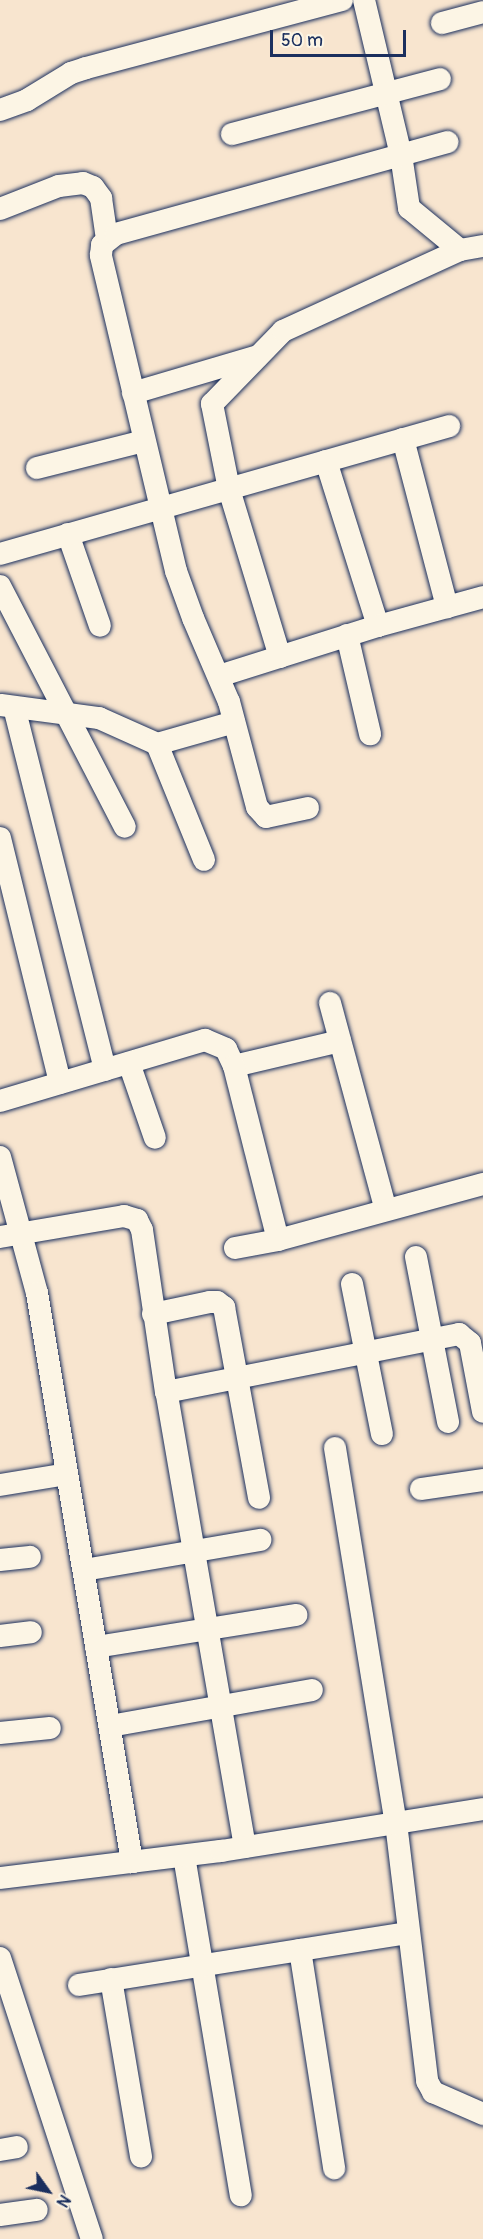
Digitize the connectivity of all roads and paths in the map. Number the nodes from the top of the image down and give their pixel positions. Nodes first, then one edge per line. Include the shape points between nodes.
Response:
1 (342, 0) edge
2 (364, 0) edge
3 (483, 12) edge
4 (442, 22) dead end
5 (440, 79) dead end
6 (386, 93) junction
7 (0, 110) edge
8 (232, 134) dead end
9 (447, 142) dead end
10 (401, 155) junction
11 (0, 209) edge
12 (107, 239) junction
13 (483, 246) edge
14 (460, 250) junction
15 (259, 356) junction
16 (133, 393) junction
17 (448, 426) dead end
18 (403, 439) junction
19 (144, 441) junction
20 (326, 461) junction
21 (37, 468) dead end
22 (229, 489) junction
23 (159, 508) junction
24 (68, 534) junction
25 (0, 554) edge
26 (0, 586) edge
27 (483, 597) edge
28 (447, 607) junction
29 (100, 626) dead end
30 (378, 626) junction
31 (347, 635) junction
32 (280, 657) junction
33 (219, 676) junction
34 (7, 706) edge
35 (64, 714) junction
36 (234, 722) junction
37 (370, 734) dead end
38 (157, 744) junction
39 (308, 808) dead end
40 (125, 827) dead end
41 (0, 838) edge
42 (204, 860) dead end
43 (330, 1003) dead end
44 (340, 1041) junction
45 (129, 1063) junction
46 (234, 1066) junction
47 (105, 1070) junction
48 (60, 1083) junction
49 (0, 1101) edge
50 (155, 1138) dead end
51 (0, 1157) edge
52 (483, 1184) edge
53 (386, 1210) junction
54 (10, 1236) edge
55 (278, 1240) junction
56 (235, 1248) dead end
57 (416, 1257) dead end
58 (352, 1284) dead end
59 (153, 1314) junction
60 (432, 1340) junction
61 (366, 1352) junction
62 (238, 1377) junction
63 (166, 1392) junction
64 (483, 1412) edge
65 (448, 1422) dead end
66 (382, 1434) dead end
67 (335, 1448) dead end
68 (67, 1474) junction
69 (483, 1480) edge
70 (0, 1485) edge
71 (421, 1489) dead end
72 (259, 1498) dead end
73 (260, 1540) dead end
74 (192, 1551) junction
75 (30, 1557) dead end
76 (0, 1560) edge
77 (84, 1570) junction
78 (297, 1615) dead end
79 (206, 1629) junction
80 (31, 1632) dead end
81 (0, 1636) edge
82 (96, 1647) junction
83 (312, 1690) dead end
84 (220, 1707) junction
85 (110, 1726) junction
86 (50, 1728) dead end
87 (0, 1733) edge
88 (483, 1809) edge
89 (396, 1823) junction
90 (245, 1847) junction
91 (183, 1856) junction
92 (132, 1862) junction
93 (0, 1878) edge
94 (407, 1933) junction
95 (300, 1950) junction
96 (0, 1958) edge
97 (202, 1965) junction
98 (111, 1979) junction
99 (79, 1984) dead end
100 (483, 2114) edge
101 (141, 2156) dead end
102 (334, 2168) dead end
103 (241, 2195) dead end
104 (37, 2210) dead end
105 (0, 2215) edge
106 (92, 2239) edge

1 - 7 street via 86,68
2 - 6 street
3 - 4 street
5 - 6 street
6 - 8 street
6 - 10 street
9 - 10 street
10 - 12 street
10 - 14 street via 410,208
11 - 12 street via 59,186 83,183 93,187 101,198
12 - 16 street via 101,255
13 - 14 street
14 - 15 street via 283,331
15 - 16 street
15 - 22 street via 212,404
16 - 19 street
17 - 18 street
18 - 20 street
18 - 28 street
19 - 21 street
19 - 23 street
20 - 22 street
20 - 30 street
22 - 23 street
22 - 32 street
23 - 24 street
23 - 33 street via 184,595
24 - 25 street
24 - 29 street
26 - 35 street
27 - 28 street
28 - 30 street
30 - 31 street
31 - 32 street
31 - 37 street
32 - 33 street
33 - 36 street
34 - 35 street
34 - 47 street
35 - 38 street via 99,718
35 - 40 street
36 - 38 street
36 - 39 street via 261,813 274,817
38 - 42 street
41 - 48 street
43 - 44 street
44 - 46 street
44 - 53 street
45 - 46 street via 206,1040 225,1049
45 - 47 street
45 - 50 street
46 - 55 street
47 - 48 street
48 - 49 street
51 - 54 street
52 - 53 street
53 - 55 street
54 - 59 street via 124,1216 137,1220 142,1230
54 - 68 street via 37,1293
55 - 56 street
57 - 60 street
58 - 61 street
59 - 62 street via 217,1302 227,1317
59 - 63 street
60 - 61 street
60 - 64 street via 459,1334 470,1343
60 - 65 street
61 - 62 street
61 - 66 street
62 - 63 street
62 - 72 street
63 - 74 street
67 - 89 street
68 - 70 street
68 - 77 street
69 - 71 street
73 - 74 street
74 - 77 street
74 - 79 street
75 - 76 street
77 - 82 street
78 - 79 street
79 - 82 street
79 - 84 street
80 - 81 street
82 - 85 street
83 - 84 street
84 - 85 street
84 - 90 street
85 - 92 street
86 - 87 street
88 - 89 street
89 - 90 street
89 - 94 street
90 - 91 street
91 - 92 street
91 - 97 street
92 - 93 street
94 - 95 street
94 - 100 street via 427,2081 433,2092
95 - 97 street
95 - 102 street
96 - 106 street
97 - 98 street
97 - 103 street
98 - 99 street
98 - 101 street
104 - 105 street

